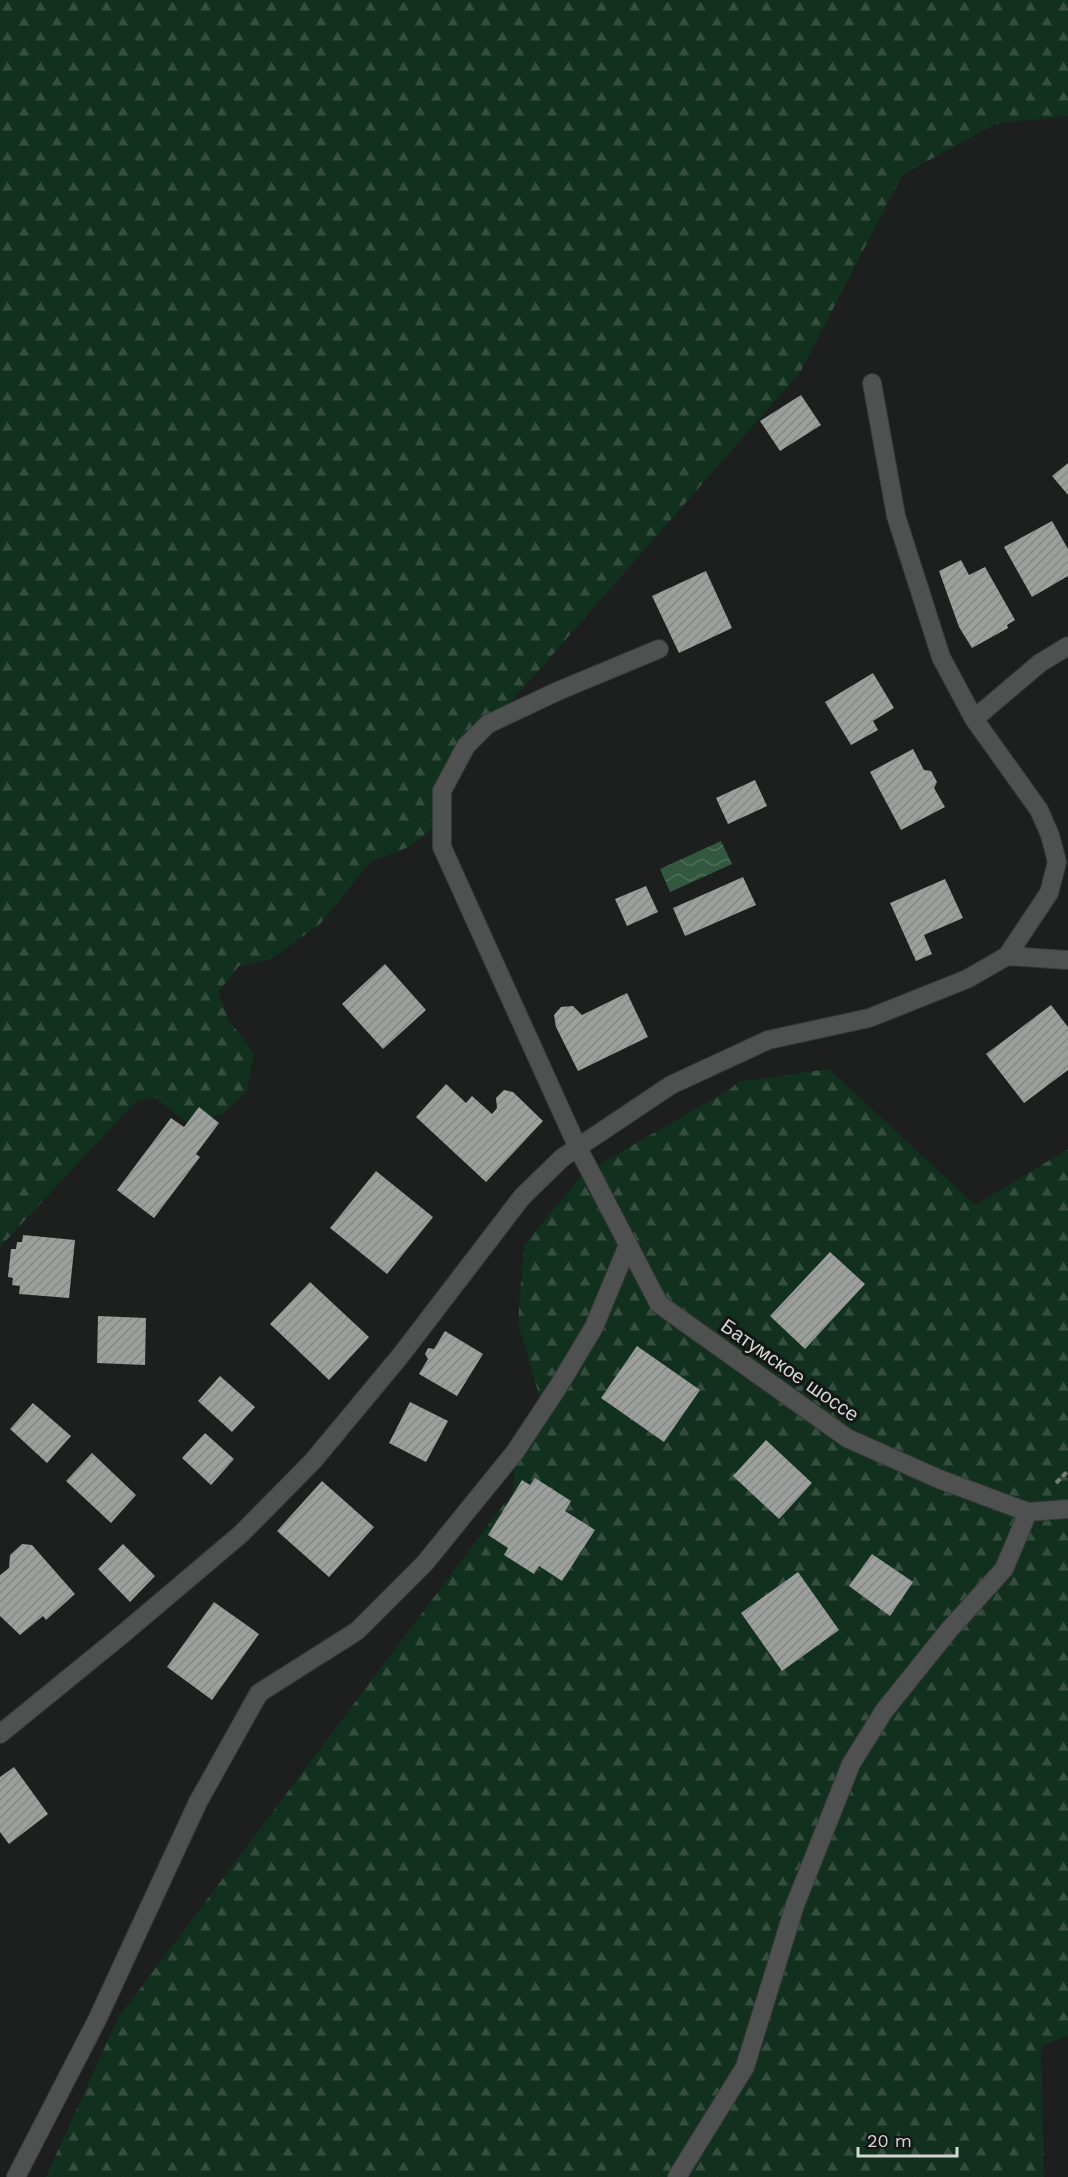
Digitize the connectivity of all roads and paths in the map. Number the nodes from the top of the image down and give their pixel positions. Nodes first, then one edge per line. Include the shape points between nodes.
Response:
1 (872, 383) dead end
2 (1068, 646) edge
3 (659, 649) dead end
4 (974, 719) junction
5 (1007, 956) junction
6 (1068, 960) edge
7 (578, 1148) junction
8 (628, 1245) junction
9 (1068, 1509) edge
10 (1028, 1512) junction
11 (0, 1734) edge
12 (16, 2177) edge
13 (677, 2177) edge

1 - 4 street via 896,516 941,657
2 - 4 street via 1040,663
3 - 7 street, Батумское шоссе via 488,724 466,746 442,791 442,847
4 - 5 street via 1039,810 1057,862 1049,892
5 - 6 street
5 - 7 street via 968,979 869,1018 768,1040 671,1085
7 - 8 street, Батумское шоссе
7 - 11 street via 562,1158 522,1197 401,1355 305,1469 241,1534
8 - 10 street, Батумское шоссе via 659,1304 847,1438 939,1479
8 - 12 street via 594,1327 558,1387 515,1452 425,1563 357,1630 259,1693 198,1802 97,2020
9 - 10 street, Батумское шоссе
10 - 13 street via 1004,1569 884,1711 851,1764 795,1905 745,2067

